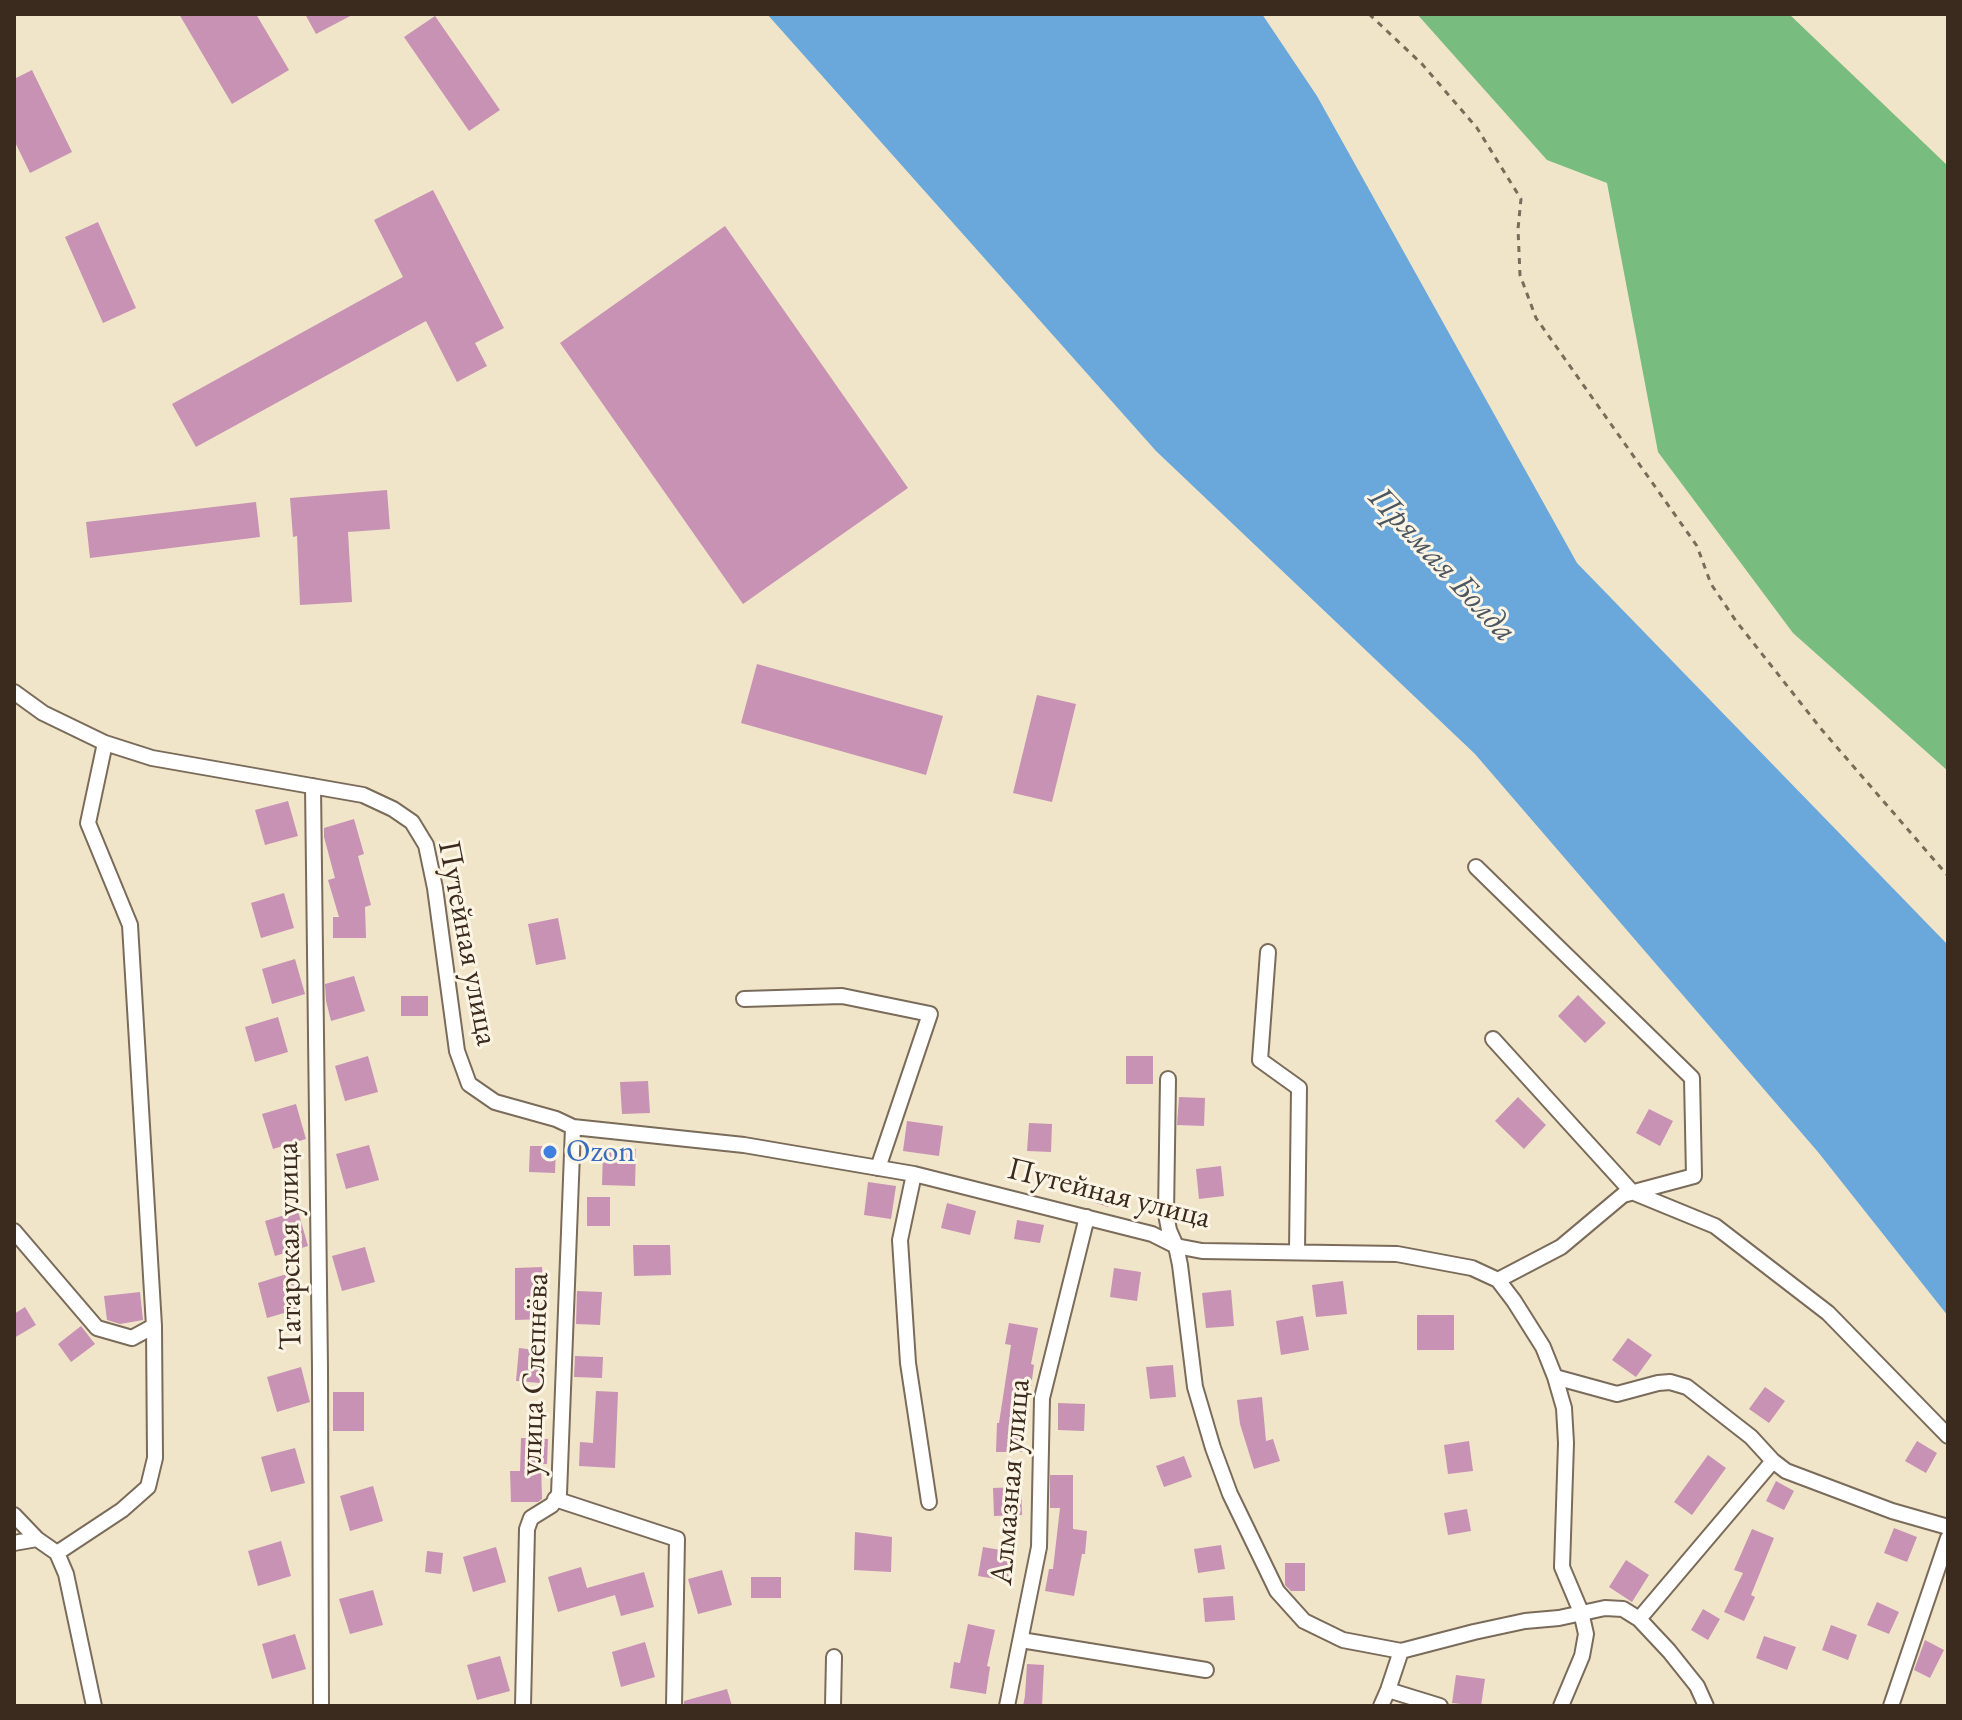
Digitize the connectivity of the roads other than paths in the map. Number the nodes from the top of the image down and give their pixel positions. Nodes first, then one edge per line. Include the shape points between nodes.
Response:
1 (14, 692) edge
2 (105, 743) junction
3 (313, 786) junction
4 (1476, 867) dead end
5 (1268, 952) dead end
6 (744, 999) dead end
7 (1493, 1039) dead end
8 (1168, 1079) dead end
9 (573, 1127) junction
10 (878, 1168) junction
11 (914, 1174) junction
12 (1632, 1192) junction
13 (1087, 1217) junction
14 (14, 1231) edge
15 (1176, 1246) junction
16 (1297, 1251) junction
17 (1498, 1280) junction
18 (154, 1326) junction
19 (1555, 1377) junction
20 (1948, 1436) edge
21 (1773, 1461) junction
22 (555, 1499) junction
23 (929, 1502) dead end
24 (14, 1515) edge
25 (1948, 1527) edge
26 (1948, 1538) edge
27 (37, 1539) junction
28 (14, 1543) edge
29 (57, 1553) junction
30 (1581, 1612) junction
31 (1639, 1619) junction
32 (1021, 1640) junction
33 (1401, 1651) junction
34 (834, 1657) dead end
35 (1206, 1670) dead end
36 (1388, 1690) junction
37 (94, 1706) edge
38 (321, 1706) edge
39 (523, 1706) edge
40 (674, 1706) edge
41 (833, 1706) edge
42 (1007, 1706) edge
43 (1381, 1706) edge
44 (1440, 1706) edge
45 (1561, 1706) edge
46 (1706, 1706) edge
47 (1891, 1706) edge

1 - 2 street, Путейная улица via 43,713
2 - 3 street, Путейная улица via 152,758
2 - 18 street via 88,823 130,925
3 - 9 street, Путейная улица via 363,795 412,822 426,845 457,1051 469,1084 495,1102
3 - 38 street, Татарская улица
4 - 12 street via 1692,1078 1694,1176
5 - 16 street via 1260,1060 1299,1088
6 - 10 street via 842,996 930,1014
7 - 12 street
8 - 15 street via 1166,1214
9 - 10 street, Путейная улица via 744,1145
9 - 22 street, улица Слепнёва
10 - 11 street, Путейная улица
11 - 13 street, Путейная улица
11 - 23 street via 900,1240 908,1363
12 - 17 street via 1561,1247
12 - 20 street via 1715,1226 1828,1313
13 - 15 street, Путейная улица
13 - 32 street, Алмазная улица via 1042,1398 1039,1547
14 - 18 street via 97,1328 132,1338
15 - 16 street, Путейная улица
15 - 33 street via 1195,1387 1230,1494 1277,1591 1304,1621 1343,1640
16 - 17 street, Путейная улица via 1397,1254 1472,1268
17 - 19 street via 1543,1347
18 - 29 street via 155,1458 148,1487
19 - 21 street via 1617,1394 1658,1383 1687,1387
19 - 30 street via 1566,1443 1562,1567
21 - 25 street via 1786,1471 1892,1511
21 - 31 street
22 - 39 street, улица Слепнёва via 531,1518 527,1529
22 - 40 street via 677,1539
24 - 27 street
26 - 47 street
27 - 28 street
27 - 29 street
29 - 37 street
30 - 31 street via 1623,1609
30 - 33 street
30 - 45 street via 1586,1634 1582,1656
31 - 46 street via 1697,1686
32 - 35 street
32 - 42 street, Алмазная улица
33 - 36 street
34 - 41 street
36 - 43 street
36 - 44 street

